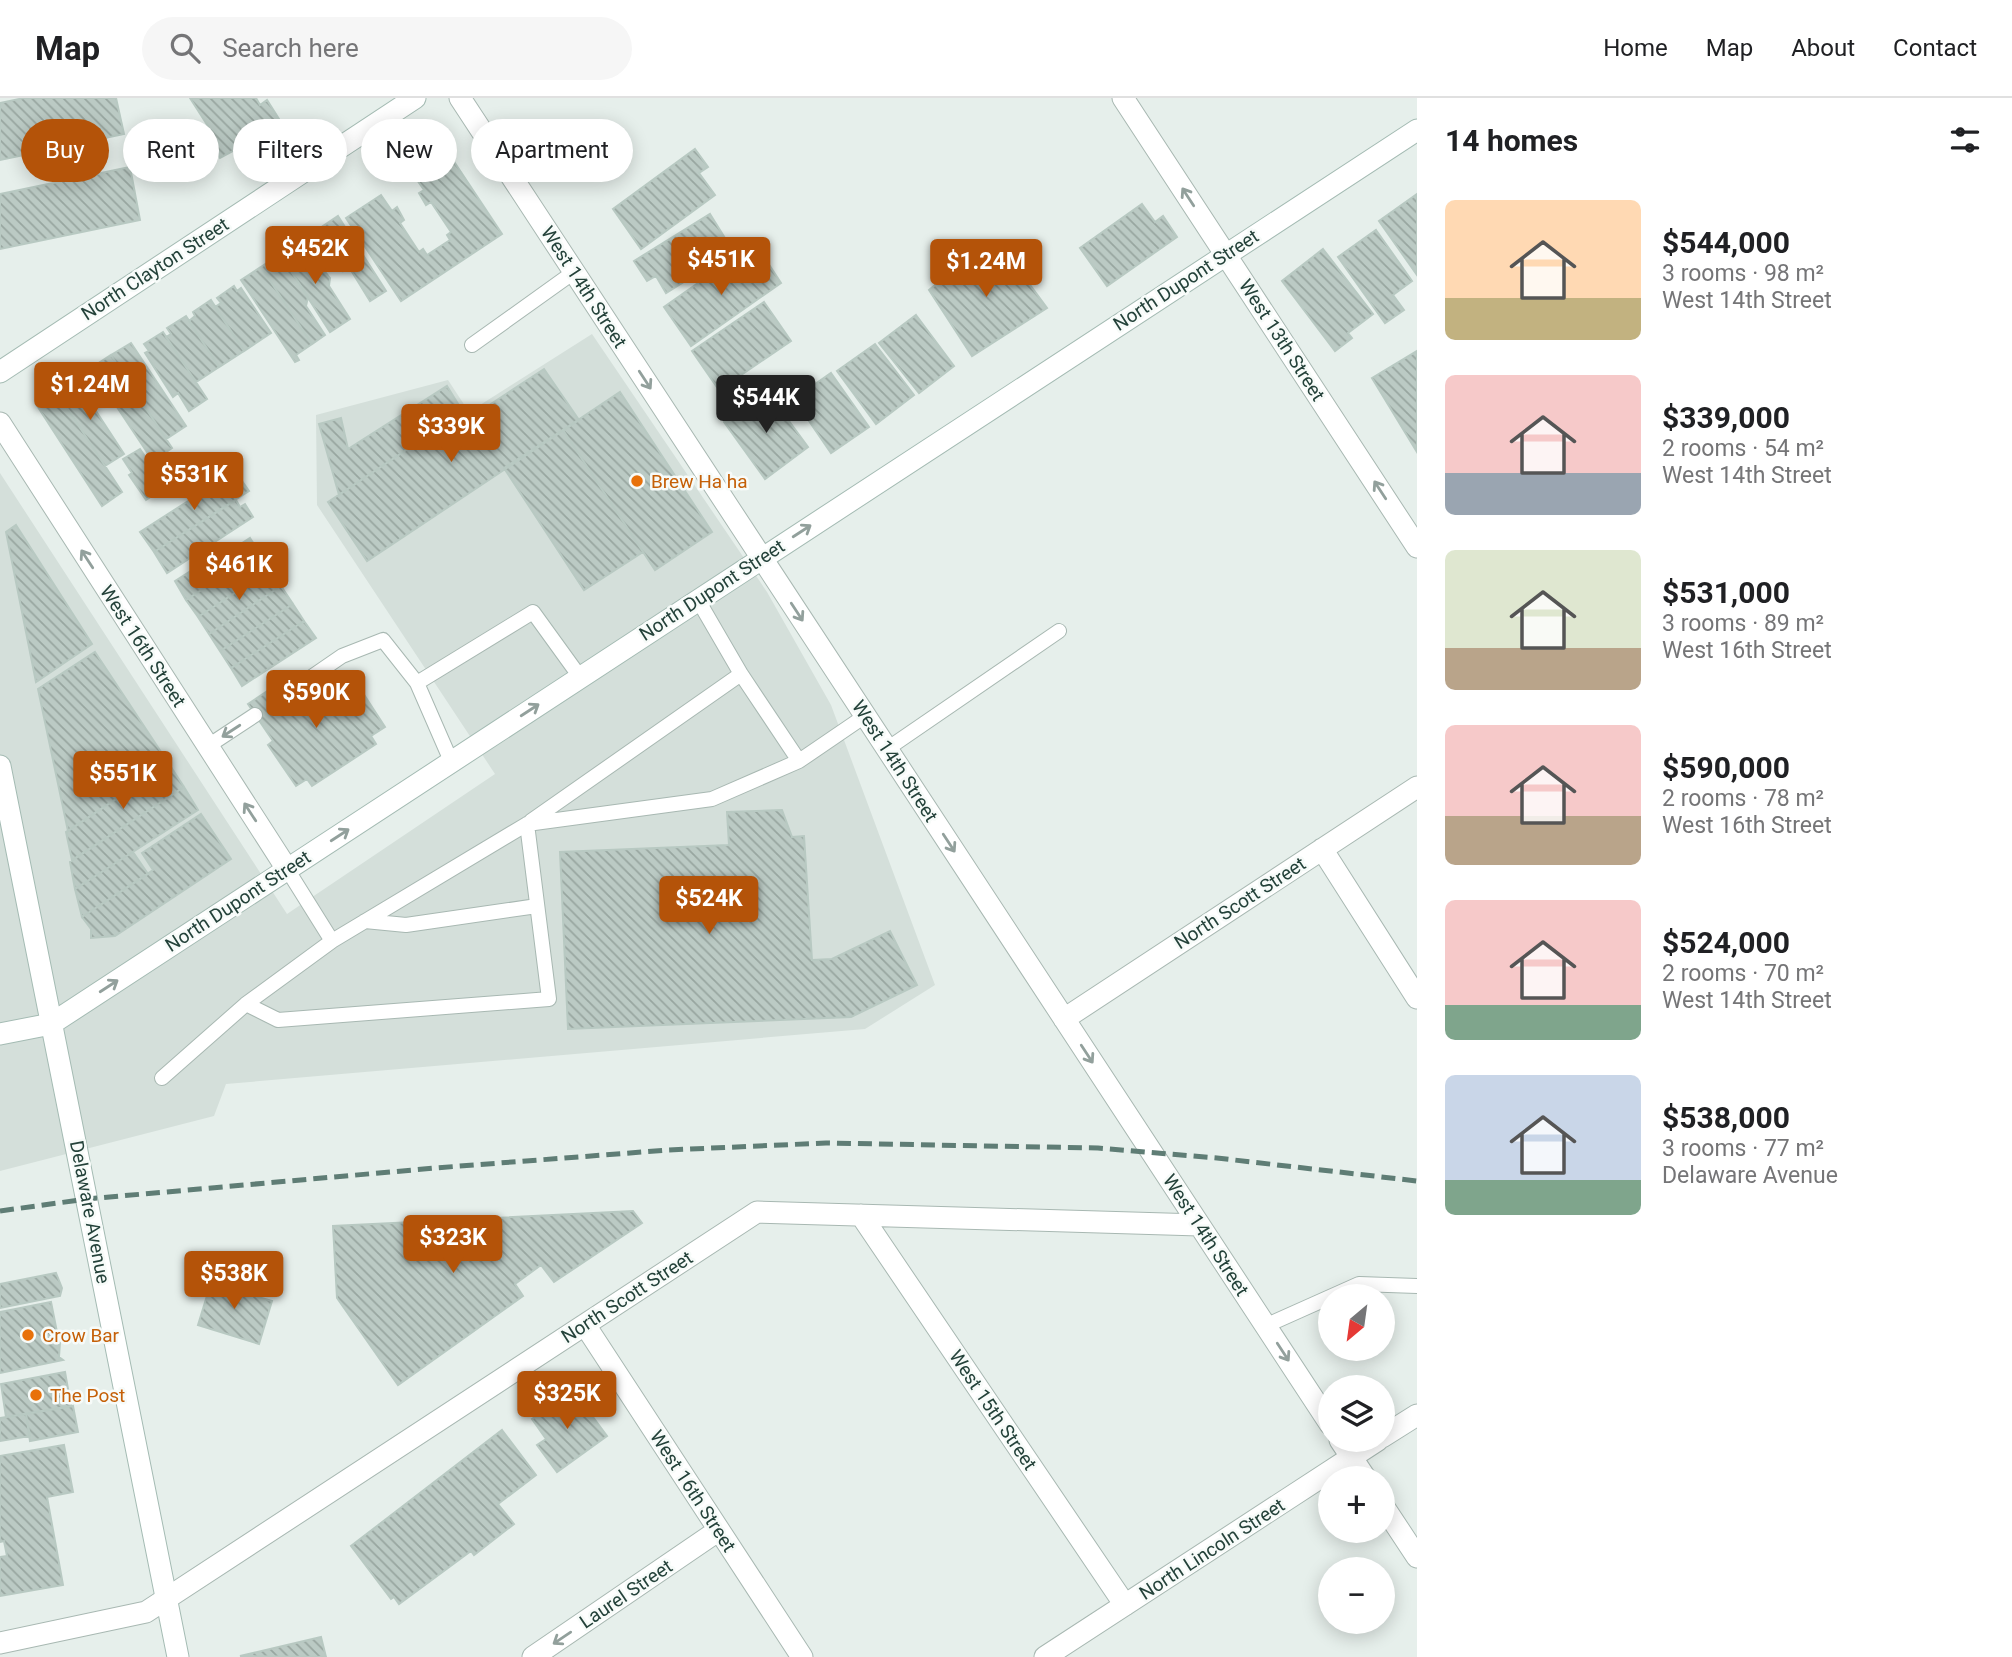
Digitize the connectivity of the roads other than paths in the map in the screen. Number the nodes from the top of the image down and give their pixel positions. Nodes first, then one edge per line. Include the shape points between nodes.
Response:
1 (415, 98) edge
2 (460, 98) edge
3 (1124, 98) edge
4 (1417, 130) edge
5 (1225, 254) junction
6 (574, 272) junction
7 (472, 345) dead end
8 (0, 372) edge
9 (0, 423) edge
10 (1417, 547) edge
11 (762, 558) junction
12 (698, 600) junction
13 (1059, 631) dead end
14 (741, 674) junction
15 (580, 677) junction
16 (417, 683) junction
17 (294, 689) dead end
18 (255, 715) dead end
19 (865, 716) junction
20 (208, 746) junction
21 (887, 749) junction
22 (451, 761) junction
23 (799, 761) junction
24 (0, 766) edge
25 (1417, 787) edge
26 (527, 824) junction
27 (1322, 849) junction
28 (287, 869) junction
29 (537, 906) junction
30 (365, 920) junction
31 (332, 941) junction
32 (1417, 998) edge
33 (246, 1004) junction
34 (1064, 1019) junction
35 (51, 1024) junction
36 (0, 1034) edge
37 (162, 1079) dead end
38 (860, 1215) junction
39 (1199, 1225) junction
40 (1417, 1286) edge
41 (584, 1325) junction
42 (1265, 1325) junction
43 (1318, 1406) edge
44 (1417, 1415) edge
45 (1395, 1429) edge
46 (1342, 1452) edge
47 (1395, 1524) edge
48 (719, 1530) junction
49 (1417, 1557) edge
50 (167, 1600) junction
51 (1125, 1605) junction
52 (0, 1643) edge
53 (178, 1657) edge
54 (533, 1657) edge
55 (802, 1657) edge
56 (1045, 1657) edge

1 - 8 street, North Clayton Street
2 - 6 street, West 14th Street
5 -> 3 street, West 13th Street
4 - 5 street, North Dupont Street
10 -> 5 street, West 13th Street
11 -> 5 street, North Dupont Street
6 - 7 lane
6 -> 11 street, West 14th Street
20 -> 9 street, West 16th Street
11 - 12 street, North Dupont Street
11 -> 19 street, West 14th Street
12 - 14 lane
12 - 15 street, North Dupont Street
13 - 21 lane
14 - 23 lane
14 - 26 lane
15 - 16 lane via 533,612
22 -> 15 street, North Dupont Street
16 - 17 lane via 383,640 342,656
16 - 22 lane
18 -> 20 lane
19 - 21 street, West 14th Street
19 - 23 lane
28 -> 20 street, West 16th Street
21 -> 34 street, West 14th Street
28 -> 22 street, North Dupont Street
23 - 26 lane via 712,799
24 - 35 street, Delaware Avenue
25 - 27 street, North Scott Street
26 - 29 lane
26 - 30 lane
27 - 32 street
27 - 34 street, North Scott Street
28 - 31 lane
35 -> 28 street, North Dupont Street
29 - 30 lane via 407,925
29 - 33 lane via 549,999 278,1020
30 - 31 lane
31 - 33 lane
33 - 37 lane
34 -> 39 street, West 14th Street
35 - 36 street, North Dupont Street
35 - 50 street, Delaware Avenue
38 - 39 street, North Scott Street
38 - 41 street, North Scott Street via 757,1212
38 - 51 street, West 15th Street
39 - 42 street, West 14th Street
40 - 42 lane via 1359,1284
41 - 48 street, West 16th Street
41 - 50 street, North Scott Street
42 -> 43 street, West 14th Street
44 - 45 street
46 - 51 street, North Lincoln Street
47 - 49 street
48 -> 54 street, Laurel Street
48 - 55 street, West 16th Street
50 - 52 street, North Scott Street via 146,1612
50 - 53 street, Delaware Avenue
51 - 56 street, North Lincoln Street

